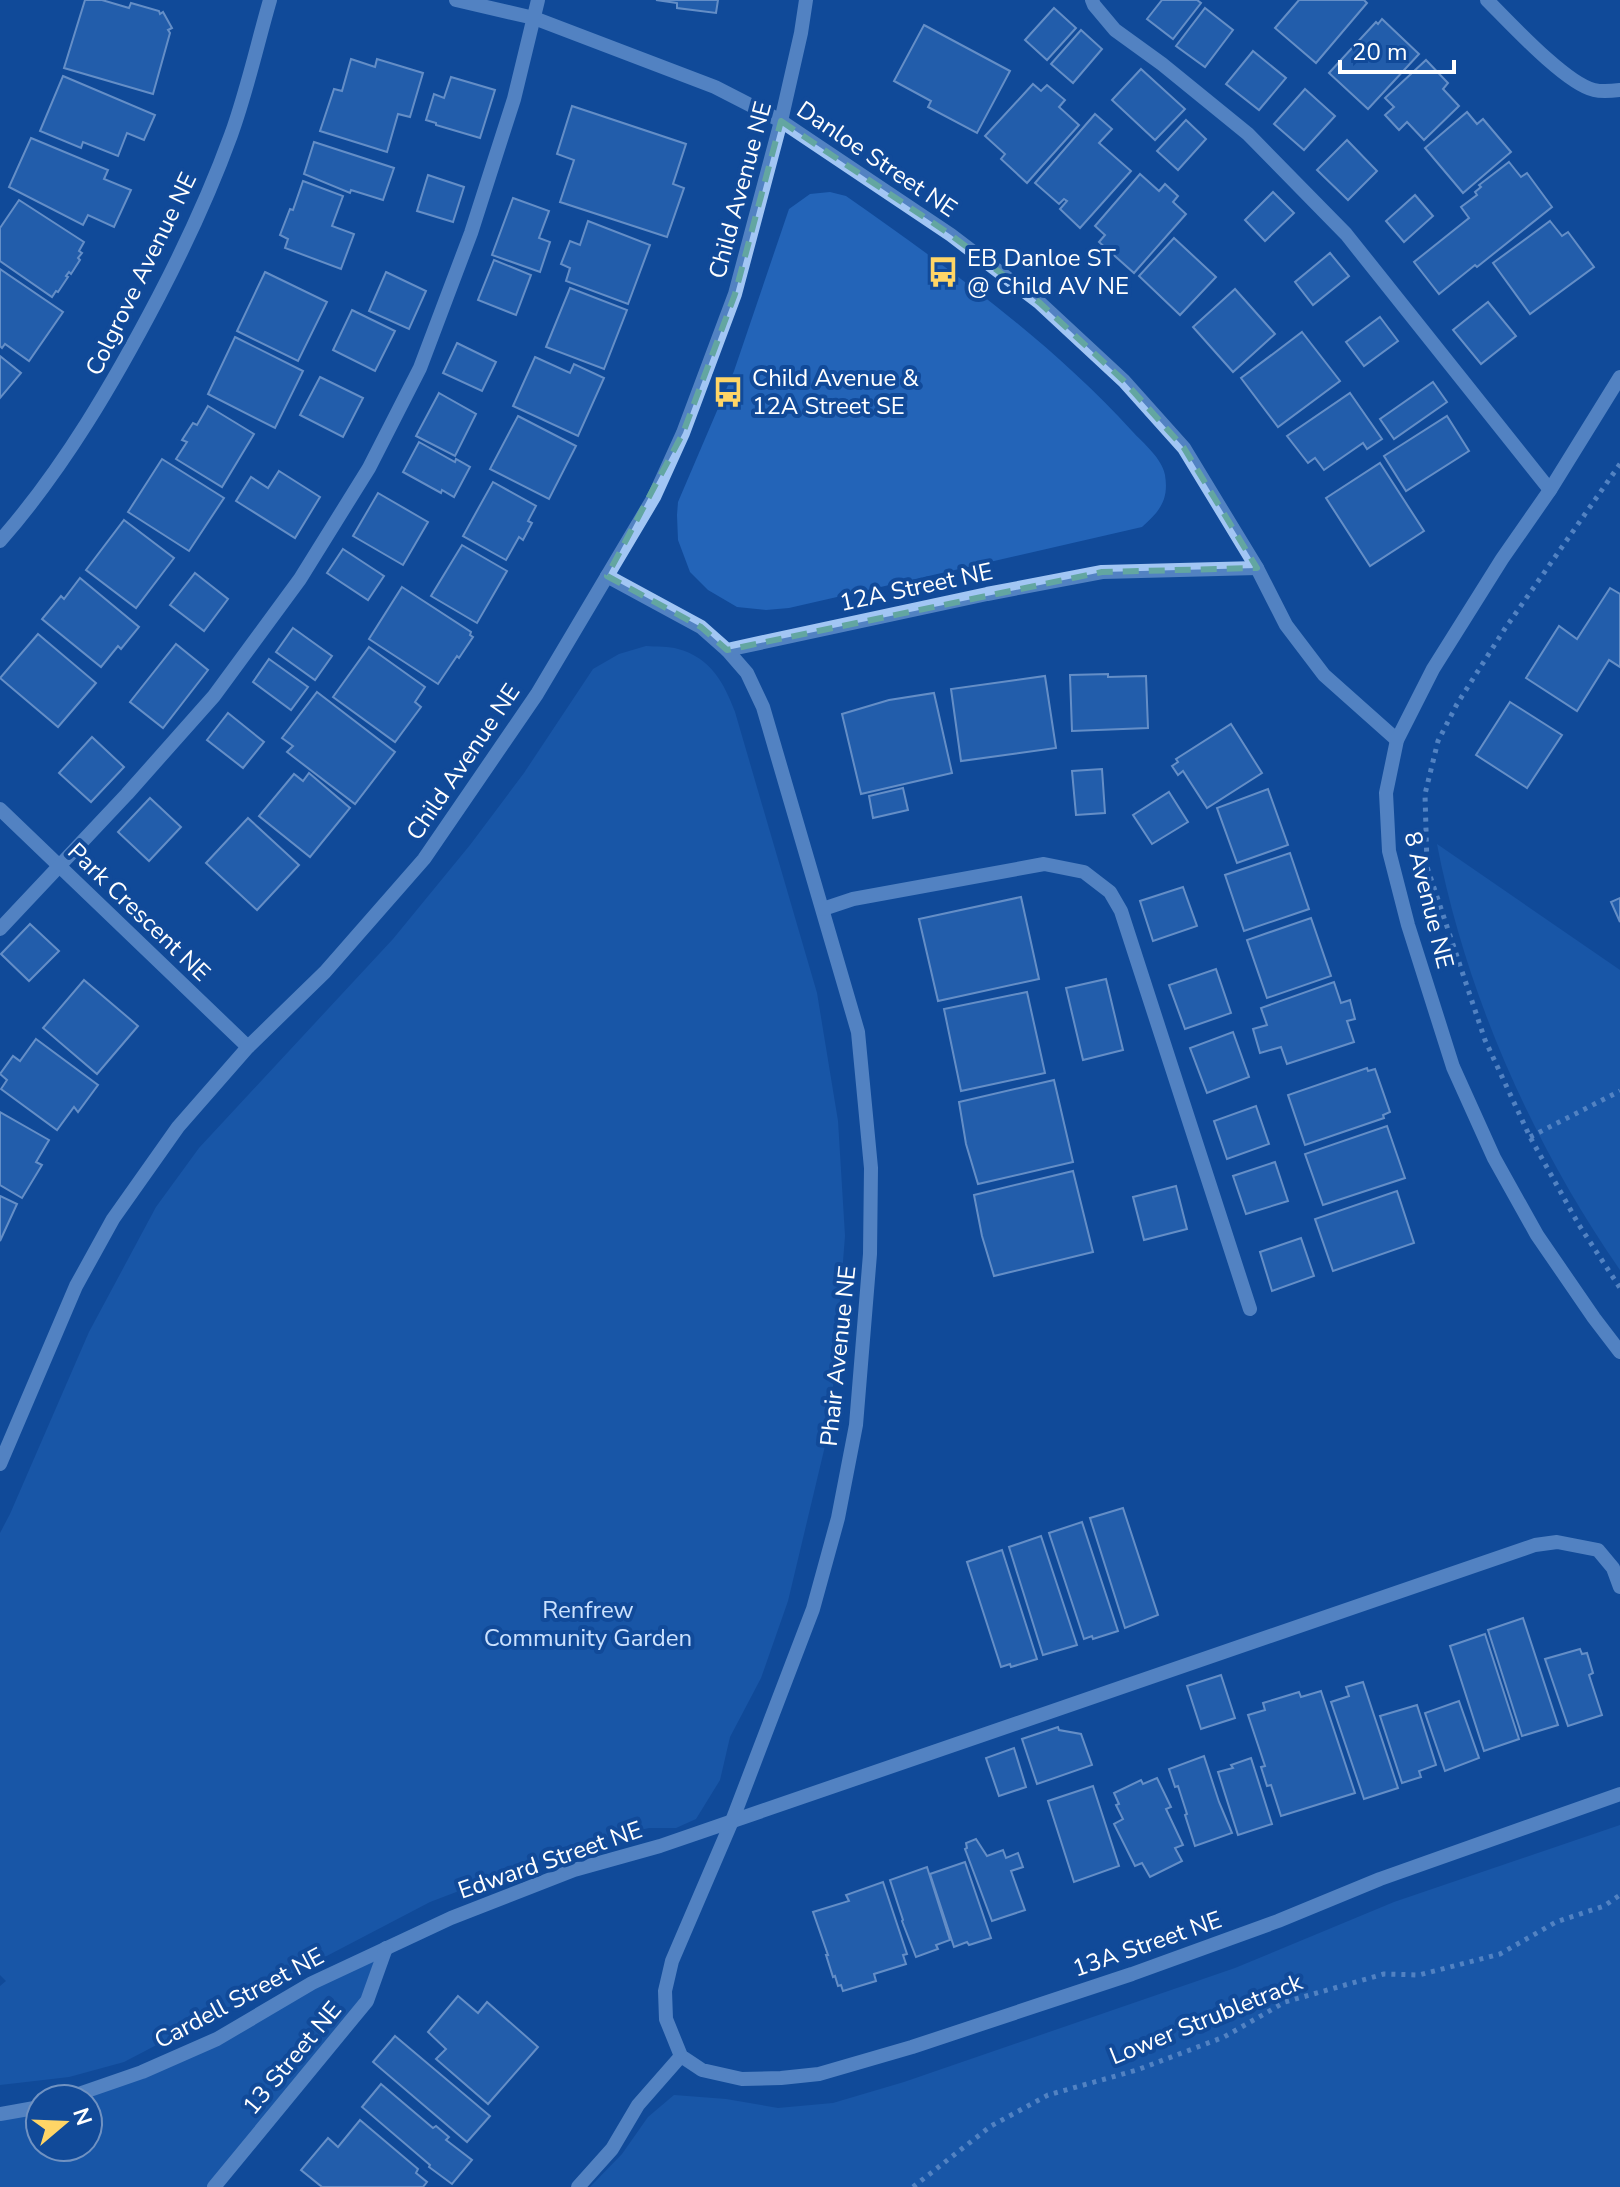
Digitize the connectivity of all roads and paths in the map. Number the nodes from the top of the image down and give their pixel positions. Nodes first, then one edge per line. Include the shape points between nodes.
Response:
1 (270, 0) edge
2 (456, 0) edge
3 (538, 0) edge
4 (806, 0) edge
5 (1092, 0) edge
6 (1487, 0) edge
7 (534, 18) junction
8 (1620, 90) edge
9 (781, 121) junction
10 (1620, 377) edge
11 (1620, 464) edge
12 (1550, 490) junction
13 (0, 541) edge
14 (1257, 568) junction
15 (607, 576) junction
16 (727, 650) junction
17 (1397, 740) junction
18 (0, 809) edge
19 (59, 866) junction
20 (823, 909) junction
21 (0, 929) edge
22 (248, 1047) junction
23 (1620, 1091) edge
24 (1530, 1137) junction
25 (1620, 1288) edge
26 (1250, 1309) dead end
27 (1620, 1352) edge
28 (0, 1464) edge
29 (1620, 1587) edge
30 (1620, 1794) edge
31 (732, 1821) junction
32 (1620, 1895) edge
33 (386, 1948) junction
34 (681, 2056) junction
35 (104, 2085) edge
36 (24, 2110) edge
37 (0, 2114) edge
38 (214, 2187) edge
39 (578, 2187) edge
40 (913, 2187) edge

1 - 13 street, Colgrove Avenue NE via 232,134 185,244 101,403
2 - 7 street, Danloe Street NE
3 - 7 street
4 - 9 street, Child Avenue NE
5 - 12 street via 1115,30 1248,134 1346,234
6 - 8 street via 1572,78 1593,90
7 - 9 street, Danloe Street NE via 715,87
7 - 19 street via 471,233 420,368 369,468 300,579 214,696
9 - 14 street, Danloe Street NE via 951,235 1040,303 1124,381 1184,448
9 - 15 street, Child Avenue NE via 735,294 683,433 654,497
10 - 12 street, 8 Avenue NE
11 - 24 path via 1457,704 1438,741 1425,794 1427,867 1485,1040
12 - 17 street, 8 Avenue NE via 1440,657
14 - 16 street, 12A Street NE via 1102,572
14 - 17 street, Danloe Street NE via 1286,625 1324,675
15 - 16 street via 701,627
15 - 22 street, Child Avenue NE via 537,694 424,859 325,972
16 - 20 street, Phair Avenue NE via 747,673 763,707
17 - 27 street, 8 Avenue NE via 1386,793 1389,851 1453,1067 1494,1158 1537,1235
18 - 19 street, Park Crescent NE
19 - 21 street
19 - 22 street, Park Crescent NE
20 - 26 street via 1044,864 1084,872 1110,892 1121,911
20 - 31 street, Phair Avenue NE via 858,1032 871,1168 870,1254 856,1425 813,1609
22 - 28 street, Child Avenue NE via 178,1127 113,1219 76,1286
23 - 24 path
24 - 25 path
29 - 31 street, Edward Street NE via 1598,1550 1557,1542 1535,1545
30 - 34 street, 13A Street NE via 1132,1974 819,2074 742,2079 702,2070
31 - 33 street, Edward Street NE via 574,1870
31 - 34 street, Phair Avenue NE via 672,1961 665,1991 666,2019
32 - 40 path, Lower Strubletrack via 1556,1922 1500,1954 1419,1975 1384,1974 1285,2002 1224,2037 1137,2070 1048,2095 991,2126
33 - 35 street, Cardell Street NE via 312,1983 217,2039
33 - 38 street, 13 Street NE via 367,2001
34 - 39 street
36 - 37 street

